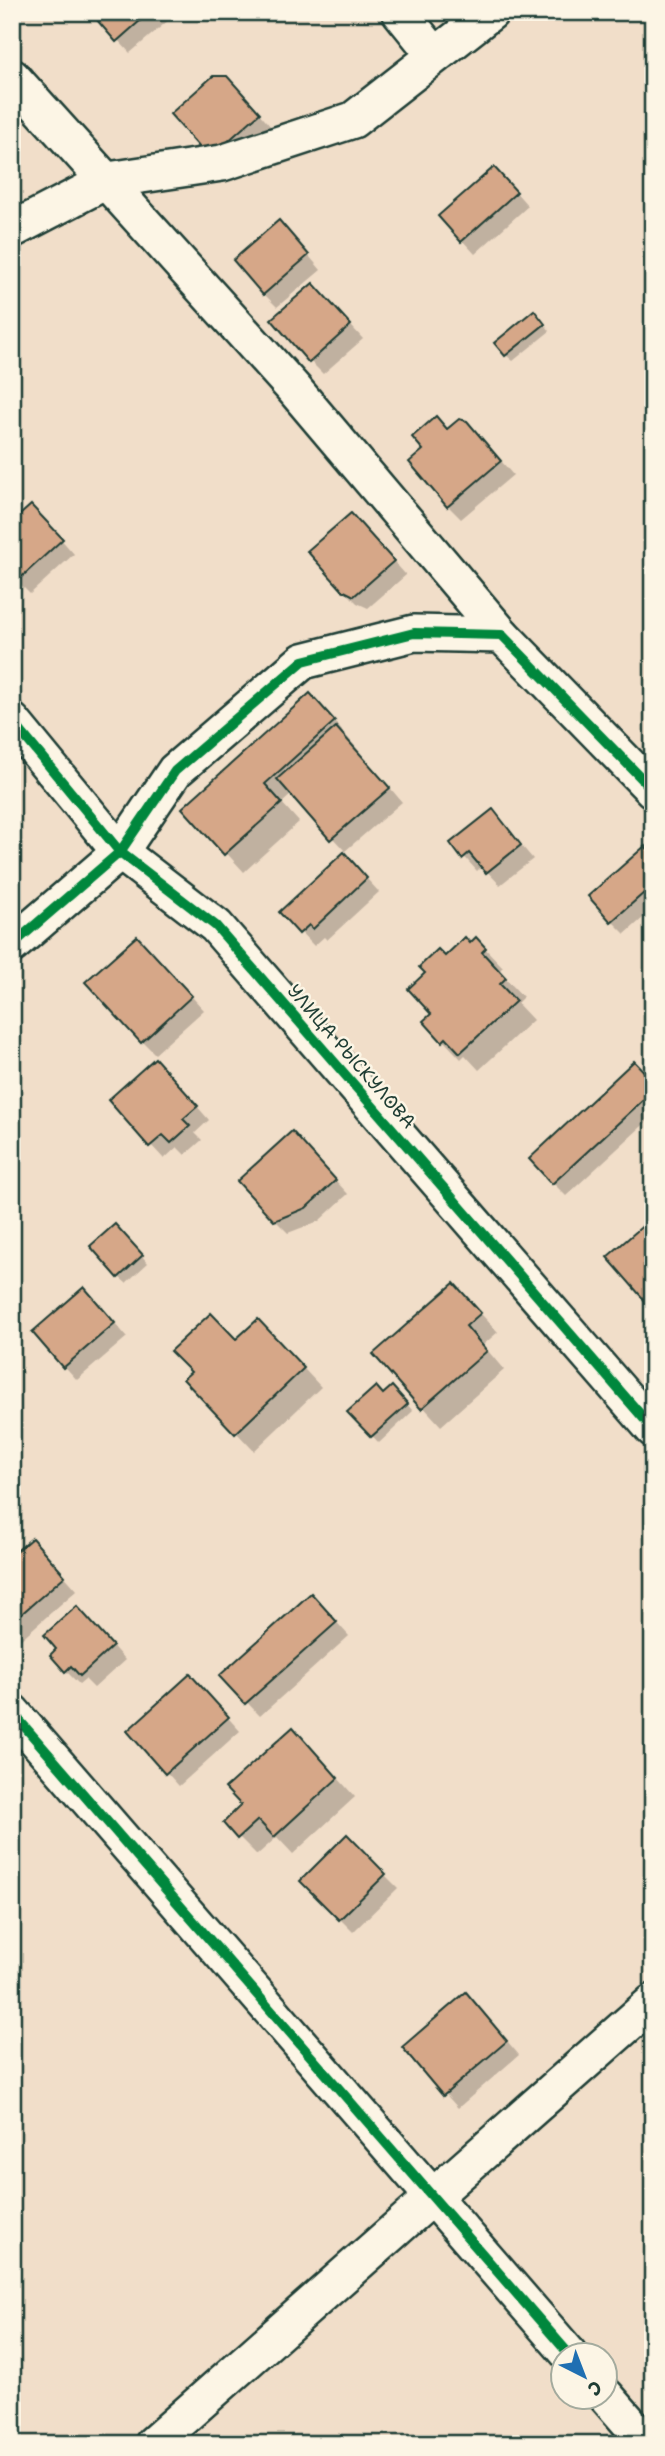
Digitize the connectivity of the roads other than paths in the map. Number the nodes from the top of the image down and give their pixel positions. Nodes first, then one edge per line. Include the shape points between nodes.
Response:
1 (400, 12) edge
2 (491, 12) edge
3 (434, 54) junction
4 (12, 77) edge
5 (108, 180) junction
6 (12, 230) edge
7 (502, 635) junction
8 (12, 721) edge
9 (653, 790) edge
10 (120, 852) junction
11 (12, 945) edge
12 (653, 1429) edge
13 (12, 1712) edge
14 (653, 2002) edge
15 (432, 2200) junction
16 (557, 2340) edge
17 (618, 2410) edge
18 (153, 2444) edge
19 (648, 2444) edge

1 - 3 street
2 - 3 street
3 - 5 street via 353,120 222,163
4 - 5 street
5 - 6 street
5 - 7 street via 294,389
7 - 9 street
7 - 10 street via 414,633 303,661 175,771
8 - 10 street, УЛИЦА РЫСКУЛОВА
10 - 11 street
10 - 12 street, УЛИЦА РЫСКУЛОВА via 216,926
13 - 15 street
14 - 15 street
15 - 16 street
15 - 18 street
17 - 19 street

